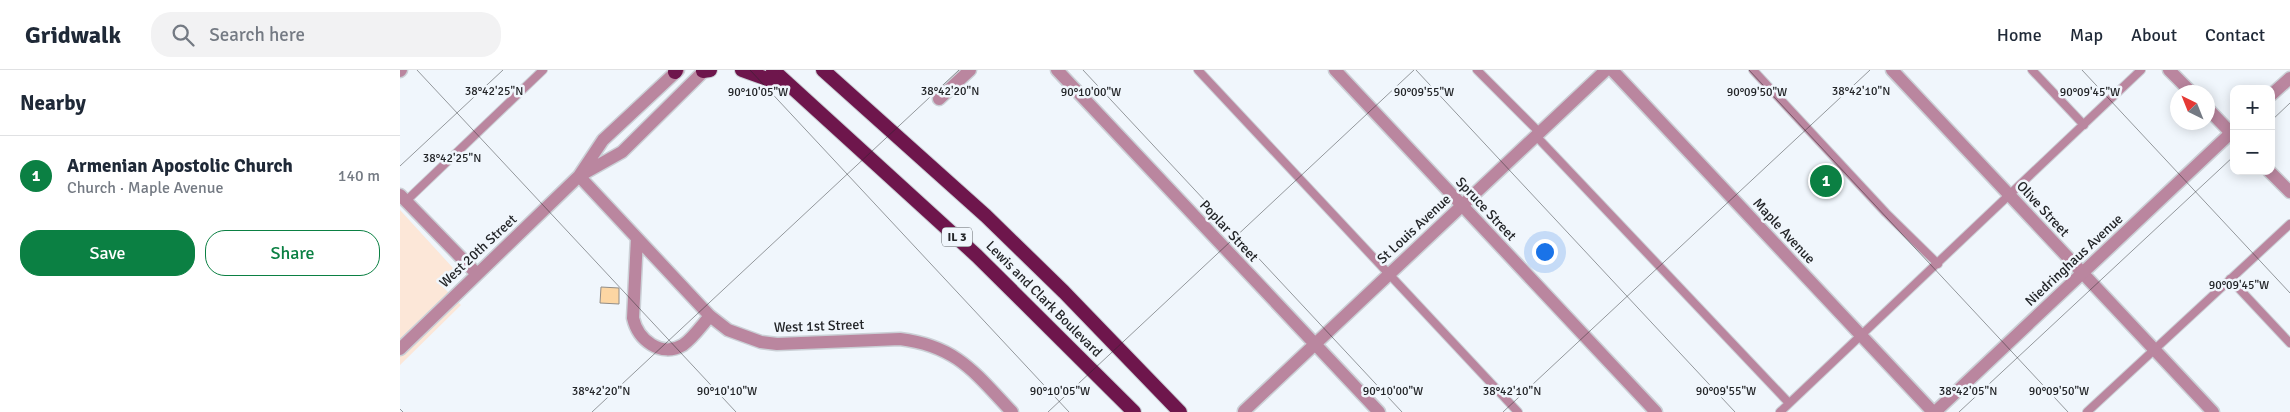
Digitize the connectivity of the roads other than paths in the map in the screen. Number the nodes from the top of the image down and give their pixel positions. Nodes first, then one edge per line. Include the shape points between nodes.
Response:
1 (542, 70) edge
2 (706, 70) edge
3 (742, 70) edge
4 (773, 70) edge
5 (823, 70) edge
6 (970, 70) edge
7 (1056, 70) edge
8 (1198, 70) edge
9 (1335, 70) edge
10 (1477, 70) edge
11 (1606, 70) edge
12 (1612, 70) edge
13 (1753, 70) edge
14 (1892, 70) edge
15 (2032, 70) edge
16 (2141, 70) edge
17 (2169, 70) edge
18 (676, 71) edge
19 (2290, 78) edge
20 (2184, 85) edge
21 (2275, 91) edge
22 (799, 93) junction
23 (939, 99) dead end
24 (2215, 116) edge
25 (2084, 125) junction
26 (2230, 130) edge
27 (1538, 134) junction
28 (2230, 136) edge
29 (2273, 175) edge
30 (579, 176) junction
31 (2290, 192) edge
32 (2010, 196) junction
33 (403, 198) edge
34 (1462, 205) junction
35 (2290, 224) edge
36 (637, 238) junction
37 (1938, 264) junction
38 (476, 273) junction
39 (2082, 273) junction
40 (1388, 274) junction
41 (2230, 279) junction
42 (710, 316) junction
43 (1861, 335) junction
44 (2290, 343) edge
45 (1315, 344) junction
46 (400, 349) edge
47 (2154, 349) junction
48 (1789, 403) junction
49 (1012, 412) edge
50 (1134, 412) edge
51 (1180, 412) edge
52 (1244, 412) edge
53 (1379, 412) edge
54 (1518, 412) edge
55 (1656, 412) edge
56 (1780, 412) edge
57 (1934, 412) edge
58 (2087, 412) edge
59 (2213, 412) edge

1 - 33 lane
2 - 30 street, West 20th Street via 622,152
3 - 22 highway via 773,79
4 - 22 highway, Lewis and Clark Boulevard / IL 3
5 - 51 highway, Lewis and Clark Boulevard / IL 3 via 986,216
6 - 23 street
7 - 45 street, Poplar Street
8 - 40 lane
9 - 34 street, Spruce Street
10 - 27 lane
11 - 27 street, St Louis Avenue
12 - 43 street, Maple Avenue
13 - 37 lane
14 - 32 street, Olive Street
15 - 25 lane
16 - 25 lane
17 - 20 street
18 - 30 street, West 20th Street via 603,140
19 - 21 street
22 - 50 highway, Lewis and Clark Boulevard / IL 3 via 977,256
24 - 26 street
25 - 32 lane
27 - 34 street, St Louis Avenue
27 - 48 lane
28 - 39 street, Niedringhaus Avenue
29 - 31 street
30 - 36 street, West 1st Street
30 - 38 street, West 20th Street
32 - 37 lane
32 - 39 street, Olive Street
33 - 38 street
34 - 40 street, St Louis Avenue
34 - 55 street, Spruce Street
35 - 41 lane
36 - 42 street, West 1st Street
36 - 42 street via 633,318 645,340 652,346 672,350 684,344
37 - 43 lane
38 - 46 street, West 20th Street
39 - 47 street, Olive Street
39 - 57 street, Niedringhaus Avenue
40 - 45 street, St Louis Avenue
40 - 54 lane
41 - 44 lane
41 - 47 lane
42 - 49 street, West 1st Street via 728,330 761,342 900,339 938,347 976,372
43 - 48 lane
43 - 57 street, Maple Avenue
45 - 52 street, St Louis Avenue
45 - 53 street, Poplar Street
47 - 58 lane
47 - 59 street, Olive Street
48 - 56 lane

